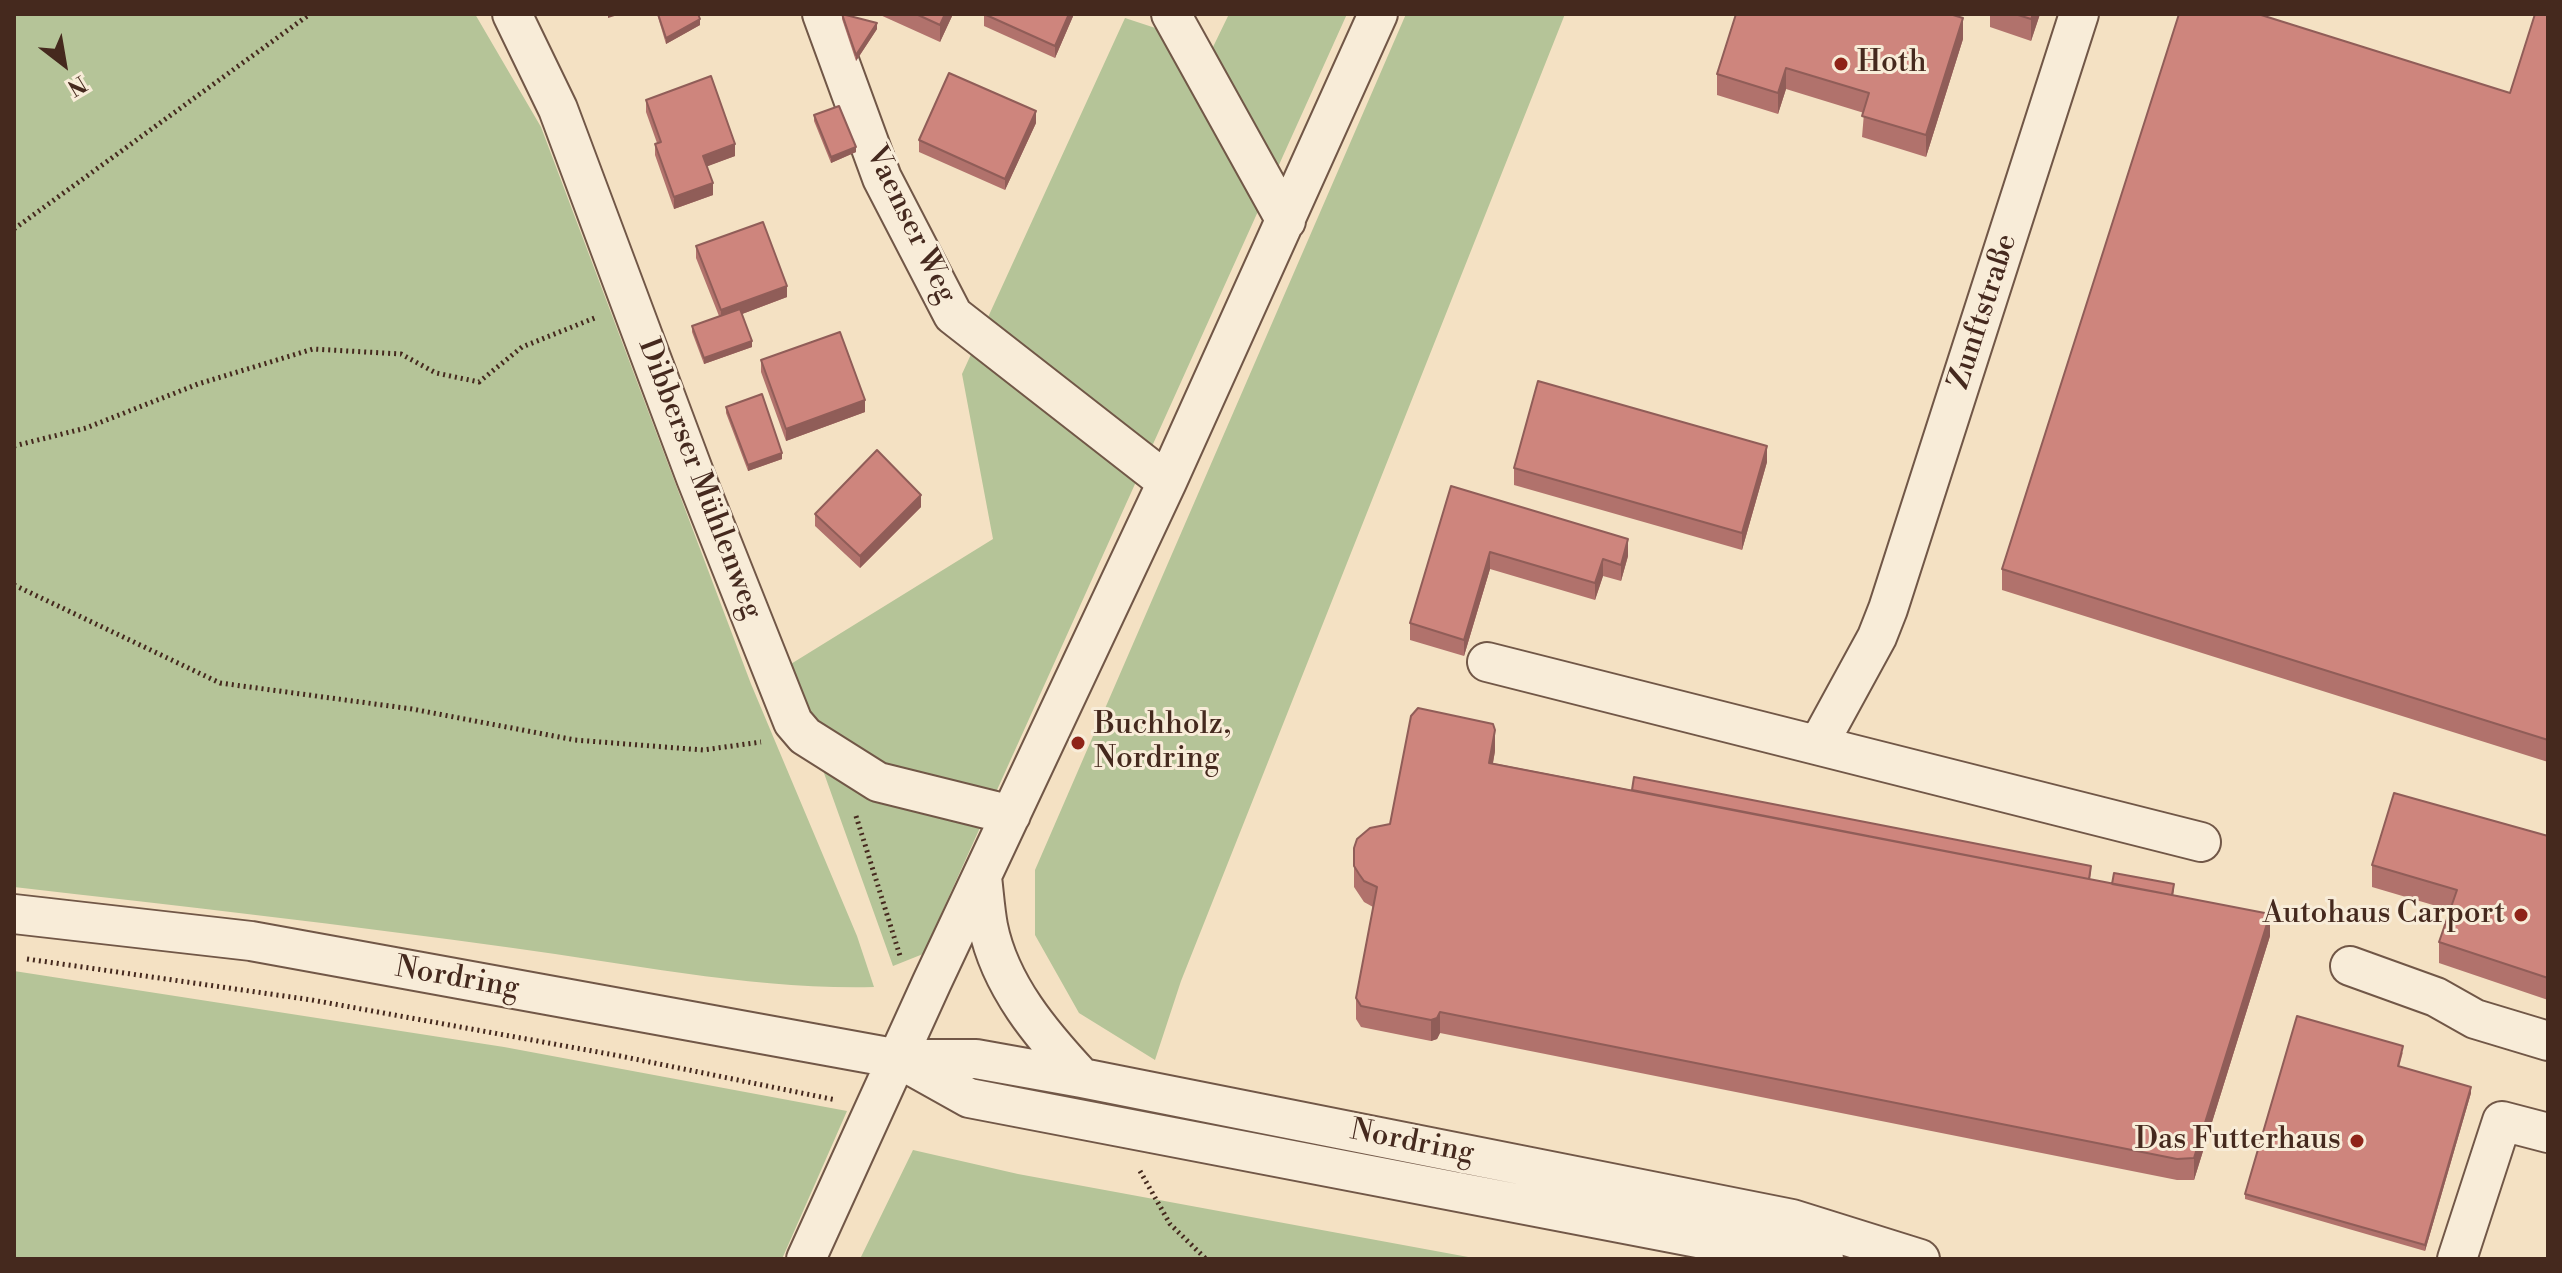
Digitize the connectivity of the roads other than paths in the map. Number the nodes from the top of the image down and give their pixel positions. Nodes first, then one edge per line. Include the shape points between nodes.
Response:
1 (512, 14) edge
2 (822, 14) edge
3 (1171, 14) edge
4 (1378, 14) edge
5 (2079, 14) edge
6 (1286, 221) junction
7 (1167, 482) junction
8 (1487, 662) dead end
9 (1818, 745) junction
10 (1011, 815) junction
11 (2201, 842) dead end
12 (982, 877) junction
13 (14, 914) edge
14 (2350, 966) dead end
15 (2548, 1041) edge
16 (899, 1059) junction
17 (1082, 1078) junction
18 (2548, 1133) edge
19 (806, 1259) edge
20 (1824, 1259) edge
21 (1920, 1259) edge
22 (2457, 1259) edge

1 - 10 street, Dibberser Mühlenweg via 558,109 793,722 805,736 878,782
2 - 7 street, Vaenser Weg via 882,178 953,315
3 - 6 street
4 - 6 street
5 - 9 street, Zunftstraße via 1888,609
6 - 7 street
7 - 10 street
8 - 9 street
9 - 11 street
10 - 12 street
12 - 16 street
12 - 17 street via 988,928 1012,989 1046,1040
13 - 16 street, Nordring via 251,941
14 - 15 street via 2436,997 2475,1019
16 - 17 street, Nordring via 976,1059
16 - 19 street
16 - 20 street, Nordring via 969,1098
17 - 21 street, Nordring via 1792,1219
18 - 22 street via 2502,1121

